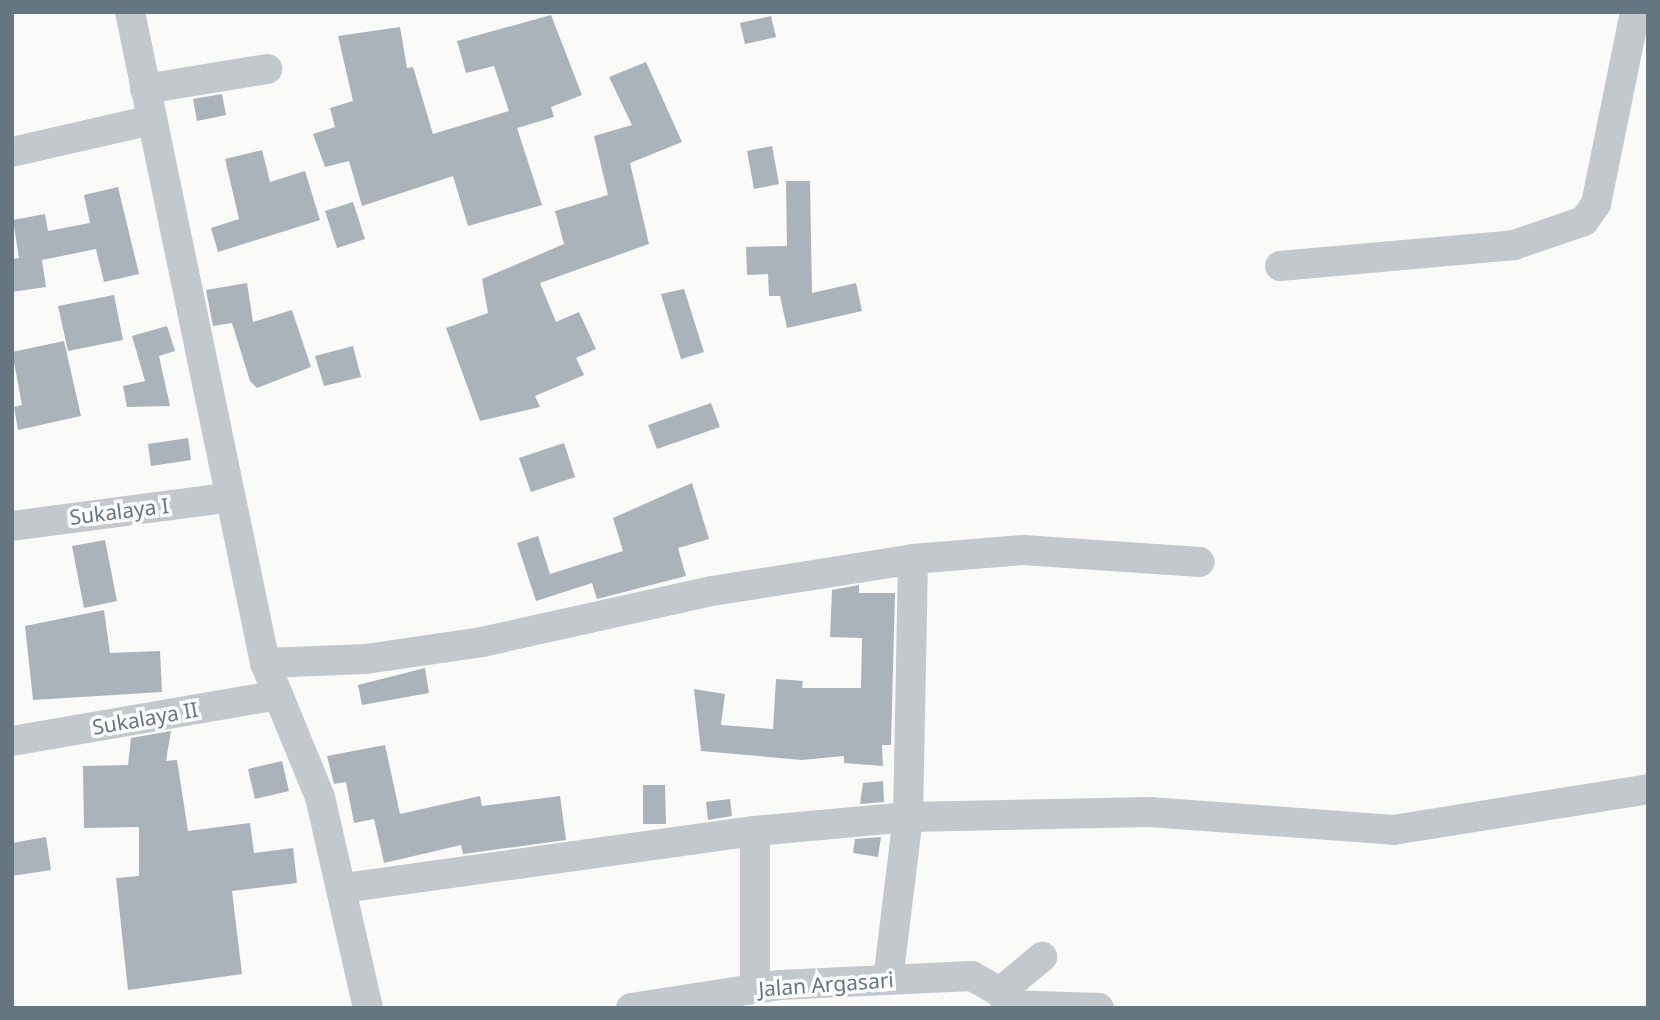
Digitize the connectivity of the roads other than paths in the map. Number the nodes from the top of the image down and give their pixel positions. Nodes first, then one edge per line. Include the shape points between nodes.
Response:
1 (130, 12) edge
2 (1635, 12) edge
3 (267, 69) dead end
4 (145, 89) junction
5 (152, 120) junction
6 (12, 152) edge
7 (1280, 266) dead end
8 (226, 498) junction
9 (12, 526) edge
10 (913, 559) junction
11 (1200, 562) dead end
12 (265, 663) junction
13 (278, 695) junction
14 (12, 741) edge
15 (1648, 789) edge
16 (908, 817) junction
17 (755, 831) junction
18 (344, 888) junction
19 (1042, 957) dead end
20 (888, 980) junction
21 (755, 988) junction
22 (1006, 1002) edge
23 (368, 1008) edge
24 (631, 1008) edge
25 (1099, 1008) edge

1 - 4 street
2 - 7 street via 1596,204 1584,220 1514,245
3 - 4 street
4 - 5 street
5 - 6 street
5 - 8 street
8 - 9 street, Sukalaya I
8 - 12 street
10 - 11 street via 1023,550
10 - 12 street via 712,591 482,642 366,659
10 - 16 street
12 - 13 street
13 - 14 street, Sukalaya II
13 - 18 street via 320,797
15 - 16 street via 1393,830 1150,813
16 - 17 street
16 - 20 street
17 - 18 street
17 - 21 street
18 - 23 street
19 - 22 street
20 - 21 street, Jalan Argasari
20 - 22 street, Jalan Argasari via 972,976
21 - 24 street, Jalan Argasari
22 - 25 street

